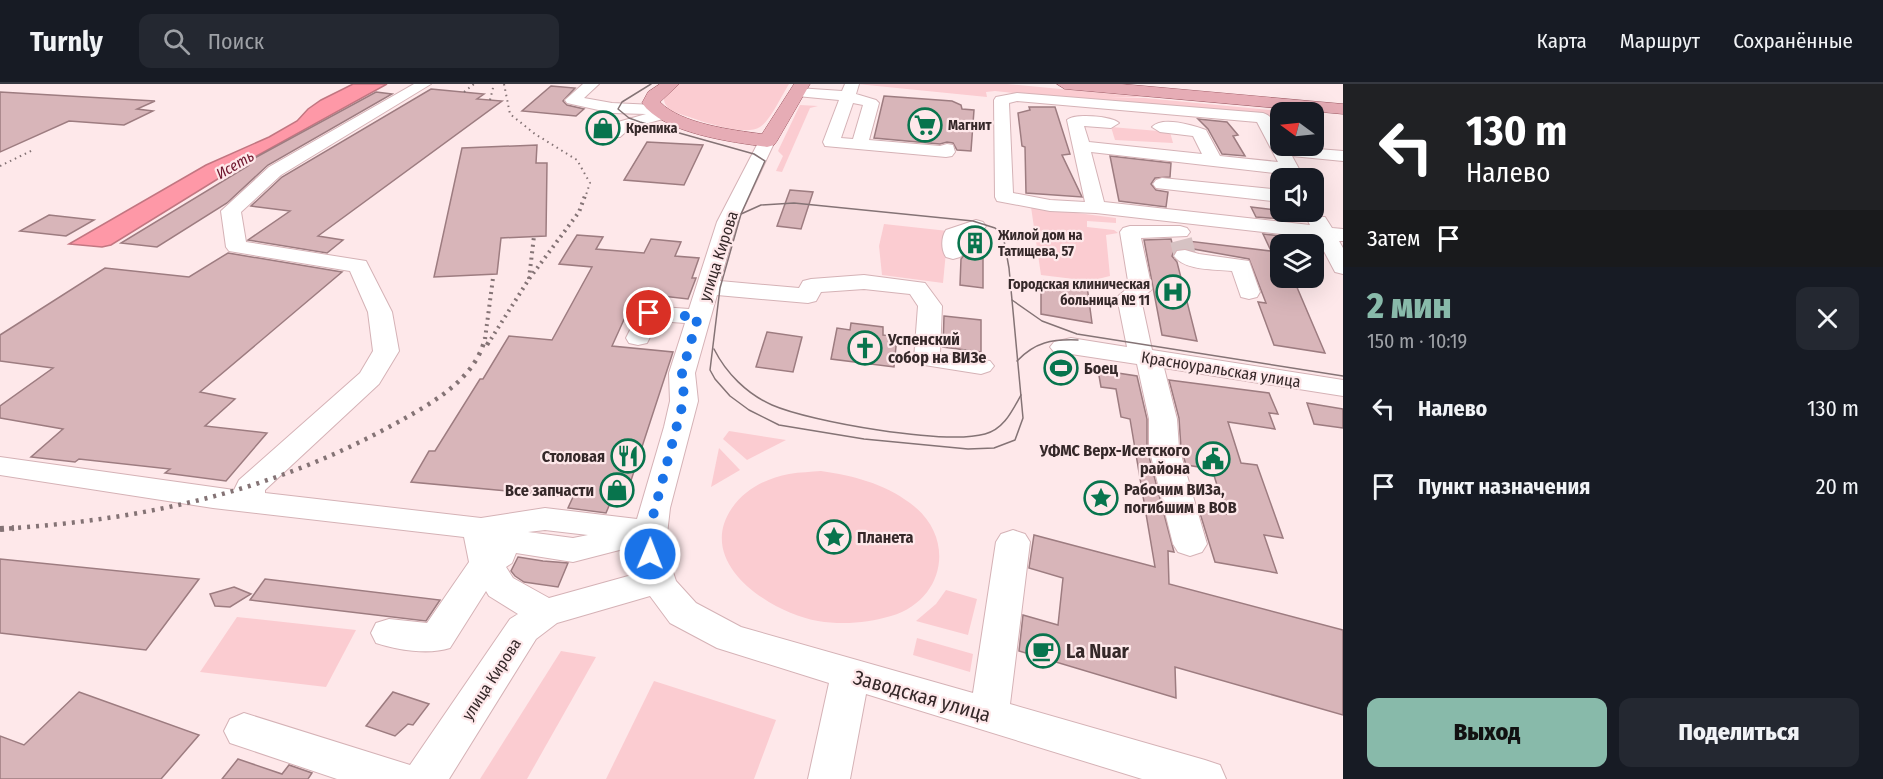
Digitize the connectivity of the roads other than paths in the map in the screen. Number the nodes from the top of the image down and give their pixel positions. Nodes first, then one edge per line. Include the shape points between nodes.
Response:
1 (424, 84) edge
2 (592, 84) edge
3 (671, 84) edge
4 (1065, 84) edge
5 (1142, 84) edge
6 (797, 93) edge
7 (847, 95) edge
8 (1343, 102) edge
9 (1343, 109) edge
10 (658, 112) junction
11 (1123, 124) dead end
12 (1145, 126) dead end
13 (1270, 131) edge
14 (614, 134) dead end
15 (767, 141) junction
16 (860, 144) junction
17 (1081, 146) junction
18 (946, 149) dead end
19 (1337, 156) edge
20 (1213, 160) junction
21 (1270, 170) edge
22 (1343, 173) edge
23 (1162, 184) dead end
24 (1270, 195) edge
25 (1096, 207) junction
26 (1319, 222) edge
27 (976, 226) dead end
28 (1184, 243) junction
29 (1270, 244) edge
30 (1332, 246) edge
31 (953, 253) dead end
32 (708, 287) junction
33 (1249, 292) dead end
34 (698, 317) junction
35 (638, 338) dead end
36 (1063, 347) dead end
37 (1144, 356) junction
38 (981, 366) dead end
39 (1343, 388) edge
40 (0, 466) edge
41 (248, 502) junction
42 (545, 519) junction
43 (478, 528) junction
44 (649, 531) junction
45 (1013, 542) dead end
46 (520, 543) junction
47 (1190, 544) dead end
48 (486, 563) junction
49 (657, 581) junction
50 (545, 613) junction
51 (389, 633) dead end
52 (850, 675) junction
53 (989, 716) junction
54 (244, 731) dead end
55 (396, 779) edge
56 (425, 779) edge
57 (829, 779) edge
58 (1205, 779) edge

1 - 41 street via 275,171 231,211 236,247 358,266 380,312 386,351 370,378 250,487
2 - 10 street via 572,100
3 - 10 main road via 654,96 651,103
4 - 9 main road
5 - 8 main road
6 - 7 street
6 - 15 main road, улица Кирова
7 - 16 street via 871,103
7 - 16 street via 831,142
10 - 14 street via 624,124
10 - 15 main road via 732,136
11 - 17 street via 1075,120
12 - 20 street via 1188,129 1200,134
13 - 25 street via 1263,118 1017,97 1001,100 1004,197
15 - 32 street, улица Кирова via 727,222
16 - 18 street
17 - 20 street
17 - 25 street
19 - 22 street
20 - 21 street
23 - 24 street
25 - 30 street
26 - 30 street
27 - 31 street via 953,234
28 - 29 street
28 - 33 street via 1194,260 1241,266
28 - 37 street via 1130,232 1141,289 1129,297
32 - 34 street, улица Кирова
32 - 38 street via 808,296 811,286 864,282 917,288 930,306 927,359
34 - 35 street via 649,313
34 - 44 street, улица Кирова via 682,373 684,399
36 - 37 street, Красноуральская улица
37 - 39 street, Красноуральская улица
37 - 47 street via 1163,419 1164,448
40 - 41 street
41 - 43 street
42 - 43 street
42 - 44 street
42 - 46 street via 534,536
43 - 46 street
43 - 48 street
44 - 46 street via 573,550
44 - 49 street, улица Кирова
45 - 53 street
46 - 48 street
48 - 50 street via 501,587
48 - 51 street via 436,638
49 - 50 street, улица Кирова
49 - 52 street, Заводская улица via 680,610 730,638
50 - 56 street, улица Кирова via 523,629
52 - 53 street, Заводская улица
52 - 57 street
53 - 58 street, Заводская улица
54 - 55 street

